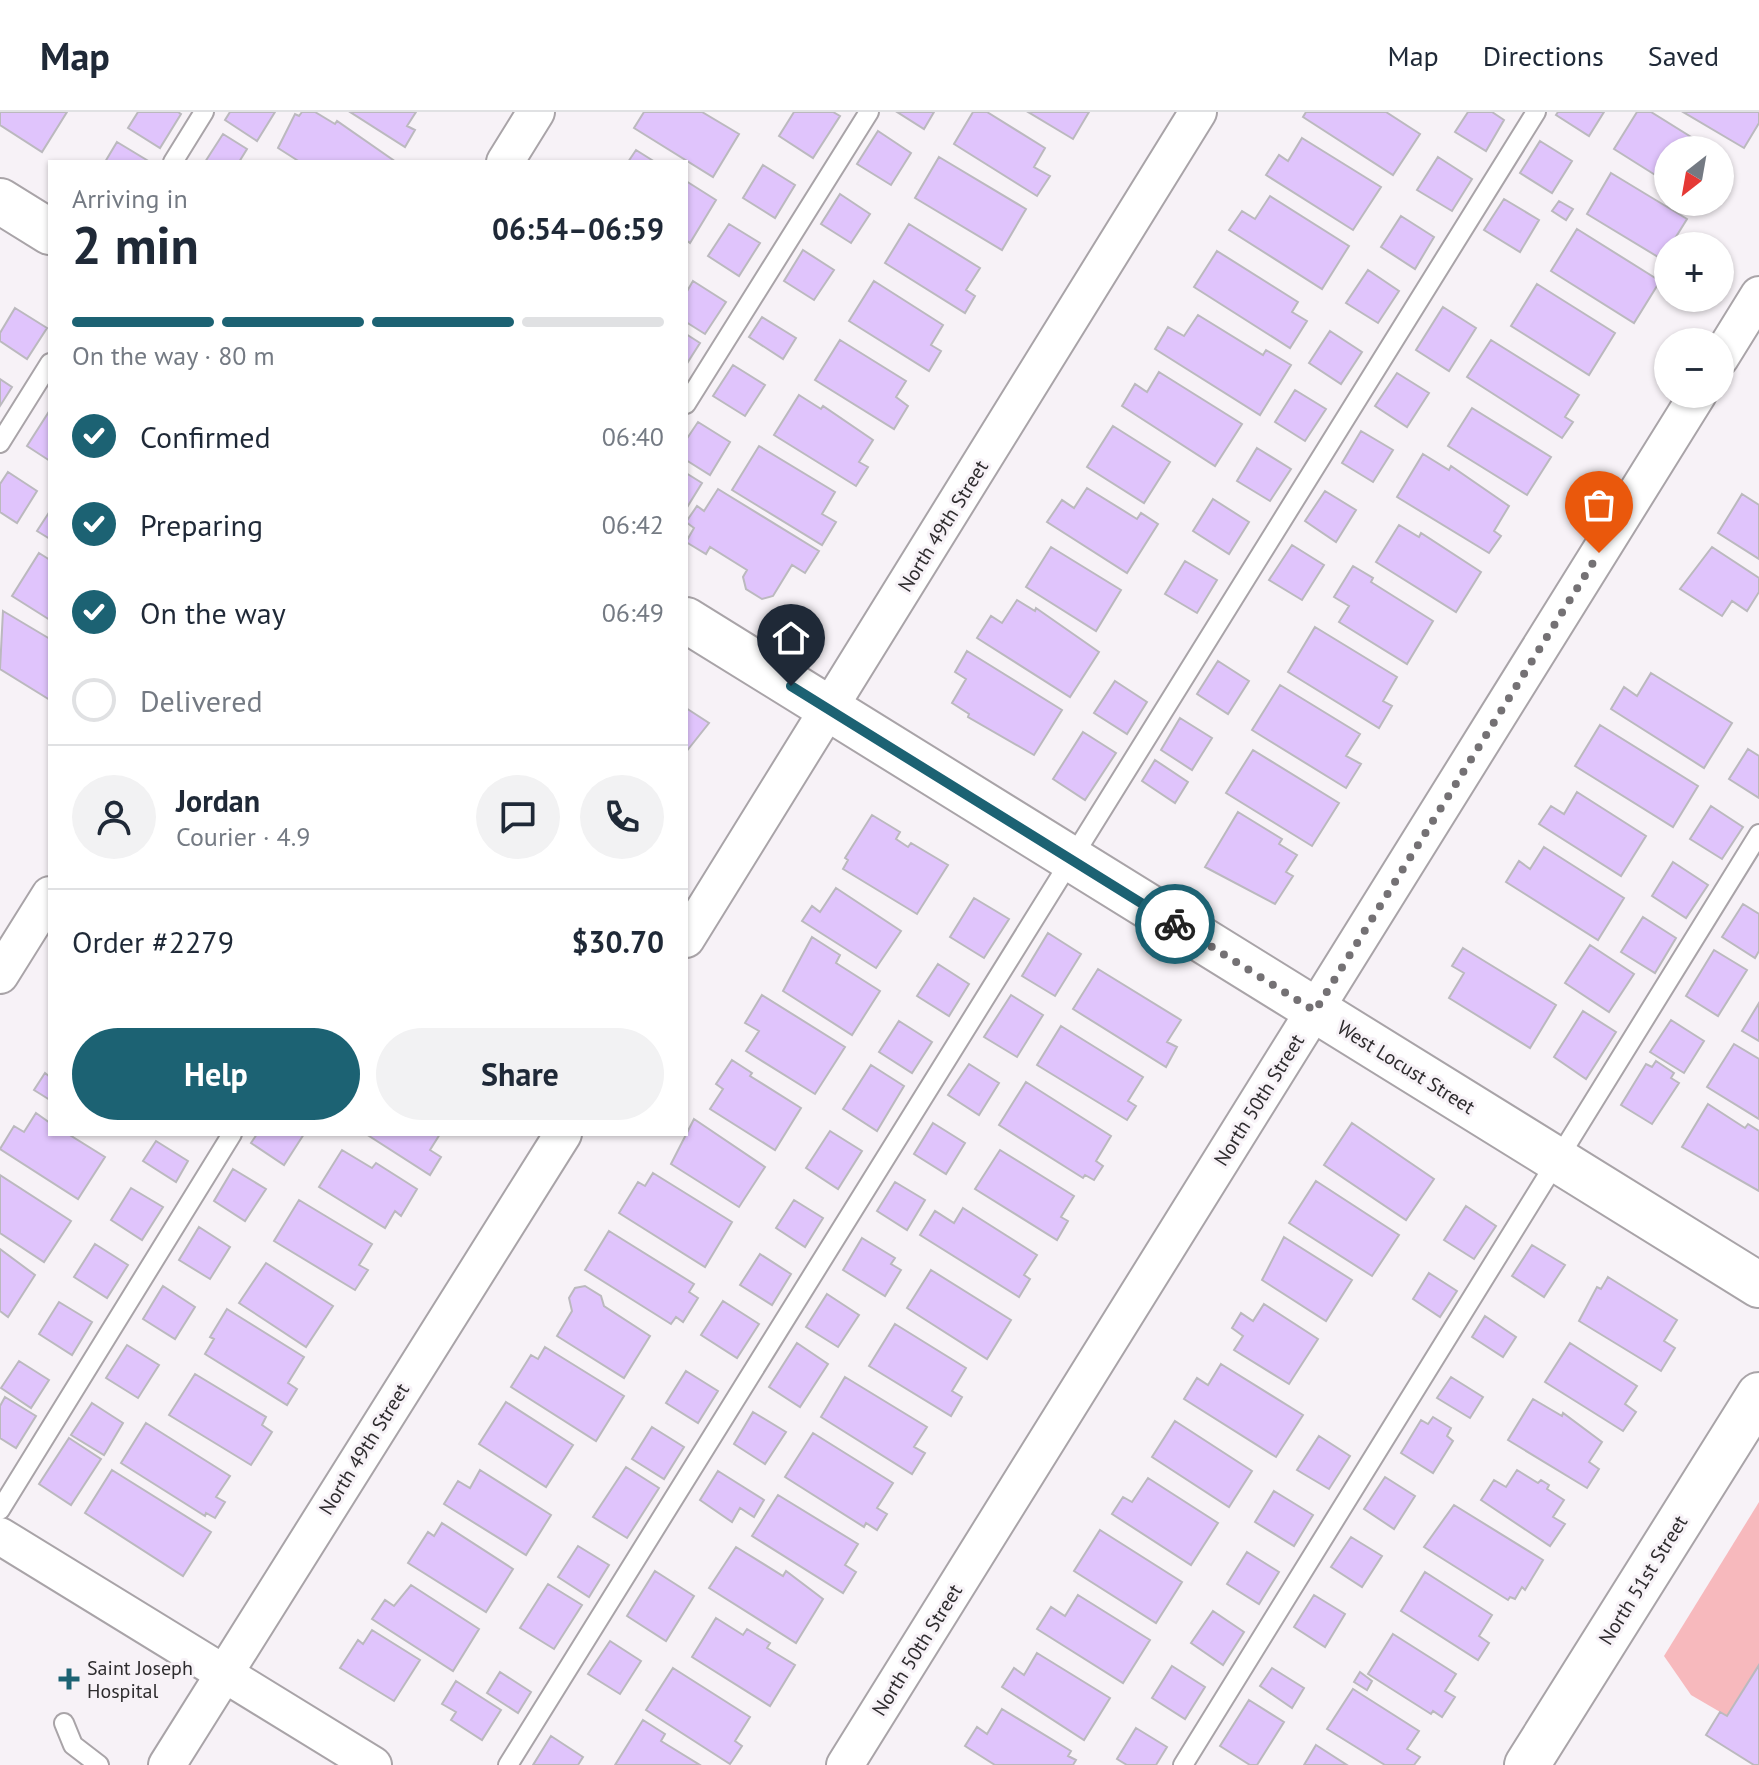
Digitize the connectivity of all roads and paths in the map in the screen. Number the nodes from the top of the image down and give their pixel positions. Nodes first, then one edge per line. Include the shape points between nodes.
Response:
1 (204, 112) edge
2 (536, 112) edge
3 (869, 112) edge
4 (1198, 112) edge
5 (1536, 112) edge
6 (174, 160) edge
7 (506, 160) edge
8 (0, 201) edge
9 (48, 231) edge
10 (1759, 295) edge
11 (1734, 335) edge
12 (48, 366) edge
13 (688, 401) edge
14 (1689, 408) edge
15 (0, 443) edge
16 (688, 621) edge
17 (829, 710) junction
18 (1759, 834) edge
19 (1070, 859) junction
20 (48, 898) edge
21 (688, 936) edge
22 (0, 975) edge
23 (1315, 1011) junction
24 (231, 1136) edge
25 (562, 1136) edge
26 (1555, 1160) junction
27 (1759, 1285) edge
28 (1759, 1395) edge
29 (0, 1510) edge
30 (0, 1536) edge
31 (224, 1673) junction
32 (64, 1723) dead end
33 (99, 1765) edge
34 (167, 1765) edge
35 (373, 1765) edge
36 (508, 1765) edge
37 (845, 1765) edge
38 (1183, 1765) edge
39 (1527, 1765) edge

1 - 6 lane
2 - 7 street
3 - 13 lane
4 - 17 street, North 49th Street
5 - 19 lane
8 - 9 street
10 - 11 street
12 - 15 lane
14 - 23 street, North 50th Street
16 - 17 street, West Locust Street
17 - 19 street, West Locust Street
17 - 21 street, North 49th Street
18 - 26 lane
19 - 23 street, West Locust Street
19 - 36 lane
20 - 22 street
23 - 26 street, West Locust Street
23 - 37 street, North 50th Street
24 - 29 lane
25 - 31 street, North 49th Street
26 - 27 street, West Locust Street
26 - 38 lane
28 - 39 street, North 51st Street
30 - 31 street
31 - 34 street, North 49th Street
31 - 35 street
32 - 33 lane via 73,1745

